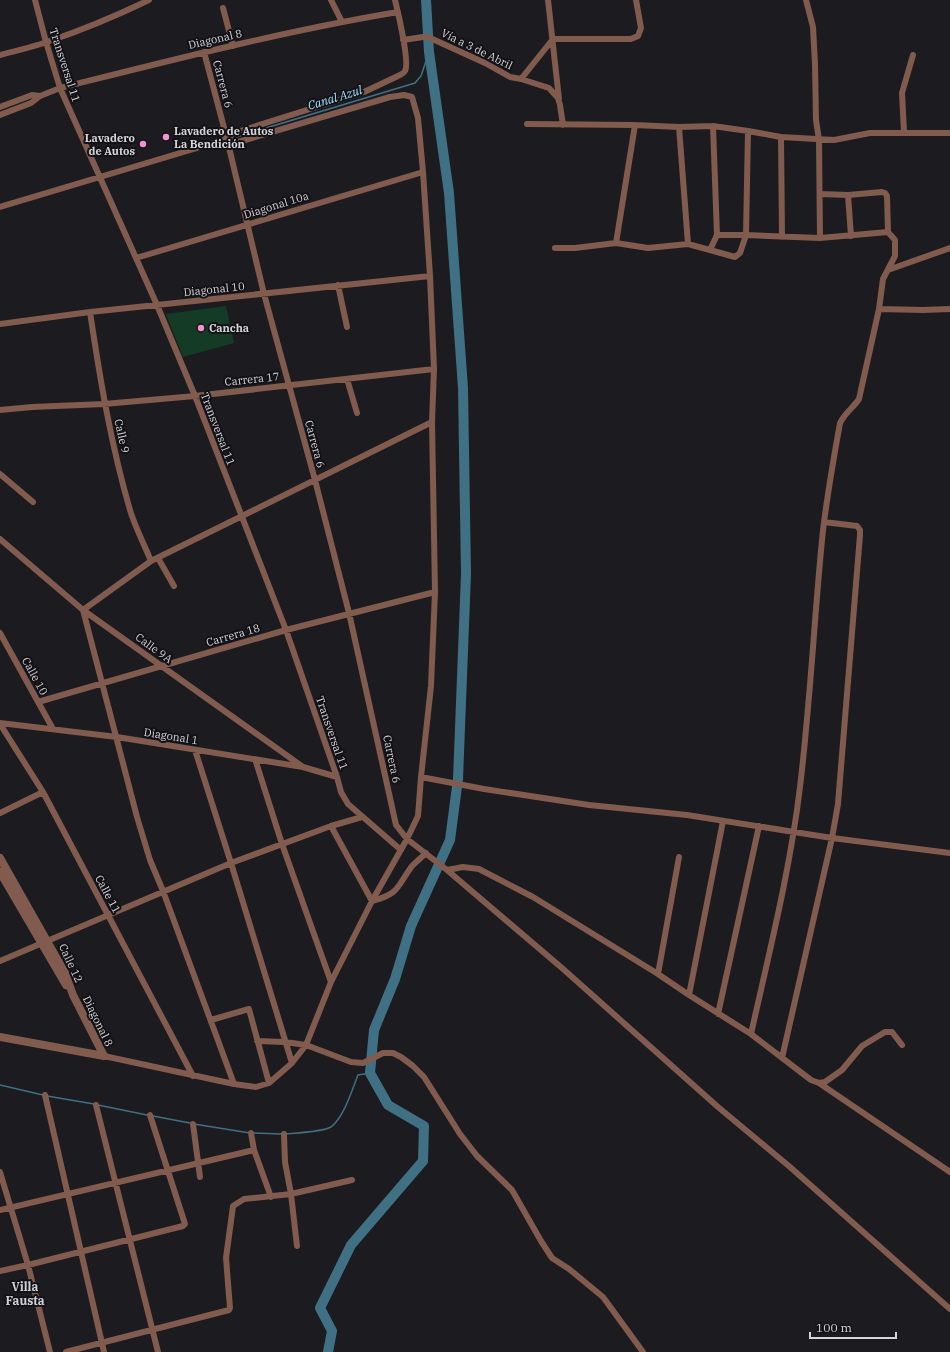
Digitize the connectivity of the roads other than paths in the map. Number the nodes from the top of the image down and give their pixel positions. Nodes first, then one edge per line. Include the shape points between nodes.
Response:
1 (35, 0) edge
2 (149, 0) edge
3 (331, 0) edge
4 (395, 0) edge
5 (548, 0) edge
6 (636, 0) edge
7 (806, 0) edge
8 (223, 8) dead end
9 (398, 12) junction
10 (342, 22) junction
11 (553, 39) junction
12 (403, 40) junction
13 (46, 42) junction
14 (233, 46) junction
15 (204, 52) junction
16 (0, 55) edge
17 (913, 56) dead end
18 (521, 79) junction
19 (60, 88) junction
20 (40, 96) junction
21 (559, 100) junction
22 (0, 107) edge
23 (0, 115) edge
24 (527, 124) dead end
25 (562, 125) junction
26 (635, 125) junction
27 (713, 126) junction
28 (679, 128) junction
29 (748, 131) junction
30 (904, 132) junction
31 (950, 134) edge
32 (781, 138) junction
33 (227, 140) junction
34 (819, 140) junction
35 (423, 172) junction
36 (100, 177) junction
37 (820, 194) junction
38 (848, 195) junction
39 (0, 207) edge
40 (248, 224) junction
41 (888, 232) junction
42 (746, 234) junction
43 (717, 235) junction
44 (851, 236) junction
45 (782, 237) junction
46 (820, 238) junction
47 (616, 243) junction
48 (688, 244) junction
49 (554, 248) dead end
50 (950, 248) edge
51 (710, 250) junction
52 (136, 258) junction
53 (888, 270) junction
54 (430, 276) junction
55 (338, 285) junction
56 (264, 294) junction
57 (157, 305) junction
58 (879, 309) junction
59 (950, 309) edge
60 (90, 312) junction
61 (0, 324) edge
62 (347, 327) dead end
63 (434, 369) junction
64 (347, 379) junction
65 (289, 385) junction
66 (195, 396) junction
67 (104, 404) junction
68 (0, 410) edge
69 (358, 413) dead end
70 (432, 422) junction
71 (0, 474) edge
72 (315, 480) junction
73 (33, 502) dead end
74 (242, 517) junction
75 (824, 522) junction
76 (0, 539) edge
77 (158, 558) junction
78 (151, 561) junction
79 (174, 586) dead end
80 (435, 592) junction
81 (84, 610) junction
82 (349, 613) junction
83 (286, 630) junction
84 (0, 633) edge
85 (162, 666) junction
86 (102, 683) junction
87 (38, 702) junction
88 (0, 723) edge
89 (53, 729) junction
90 (117, 737) junction
91 (195, 750) junction
92 (255, 759) junction
93 (303, 767) junction
94 (337, 777) junction
95 (421, 777) junction
96 (43, 792) junction
97 (0, 812) edge
98 (362, 817) junction
99 (723, 821) junction
100 (331, 826) junction
101 (759, 826) junction
102 (793, 831) junction
103 (832, 838) junction
104 (407, 840) junction
105 (282, 844) junction
106 (401, 850) junction
107 (426, 853) junction
108 (950, 853) edge
109 (679, 857) dead end
110 (0, 858) edge
111 (231, 863) junction
112 (447, 870) junction
113 (0, 872) edge
114 (164, 892) junction
115 (372, 901) junction
116 (108, 915) junction
117 (44, 941) junction
118 (0, 961) edge
119 (658, 974) junction
120 (331, 982) junction
121 (689, 995) junction
122 (73, 996) joint
123 (718, 1014) junction
124 (211, 1020) junction
125 (751, 1034) junction
126 (0, 1037) edge
127 (257, 1041) junction
128 (285, 1042) junction
129 (306, 1045) junction
130 (902, 1046) dead end
131 (104, 1056) junction
132 (782, 1058) junction
133 (292, 1063) junction
134 (193, 1076) junction
135 (270, 1083) junction
136 (819, 1083) junction
137 (234, 1084) junction
138 (45, 1095) dead end
139 (96, 1105) dead end
140 (150, 1115) dead end
141 (193, 1124) dead end
142 (251, 1133) dead end
143 (284, 1134) dead end
144 (254, 1150) junction
145 (197, 1163) junction
146 (167, 1170) junction
147 (0, 1172) edge
148 (950, 1172) edge
149 (200, 1177) dead end
150 (352, 1180) dead end
151 (115, 1182) junction
152 (67, 1194) junction
153 (291, 1194) junction
154 (271, 1197) junction
155 (10, 1208) junction
156 (0, 1210) edge
157 (130, 1239) junction
158 (297, 1246) dead end
159 (80, 1252) junction
160 (28, 1265) junction
161 (0, 1271) edge
162 (950, 1309) edge
163 (153, 1329) junction
164 (102, 1343) junction
165 (50, 1352) edge
166 (66, 1352) edge
167 (104, 1352) edge
168 (158, 1352) edge
169 (643, 1352) edge

1 - 13 street, Transversal 11
2 - 13 street via 118,15
3 - 10 street
4 - 9 street
5 - 11 street
6 - 11 street via 641,28 638,36
7 - 34 street via 813,27
8 - 14 street
9 - 10 street, Diagonal 8
9 - 12 street
10 - 14 street, Diagonal 8
11 - 18 street
11 - 21 street
12 - 18 street, Vía a 3 de Abril via 428,37 510,77
12 - 33 street via 406,65 405,71 400,75 373,89 234,133
13 - 16 street
13 - 19 street, Transversal 11
14 - 15 street, Diagonal 8
15 - 19 street, Diagonal 8
15 - 33 street, Carrera 6
17 - 30 street via 902,93
18 - 21 street, Vía a 3 de Abril via 549,88
19 - 20 street, Diagonal 8
19 - 36 street, Transversal 11
20 - 22 street, Diagonal 8 via 32,95
20 - 23 street, Diagonal 8 via 31,103
21 - 25 street
24 - 25 street
25 - 26 street
26 - 28 street
26 - 47 street
27 - 28 street
27 - 29 street
27 - 43 street
28 - 48 street
29 - 32 street
29 - 42 street
30 - 31 street
30 - 34 street via 870,133 834,140
32 - 34 street
32 - 45 street
33 - 35 street via 235,143 404,95 412,97 418,118
33 - 36 street
33 - 40 street, Carrera 6
34 - 37 street
35 - 40 street, Diagonal 10a
35 - 54 street
36 - 39 street
36 - 52 street, Transversal 11
37 - 38 street
37 - 46 street
38 - 41 street via 885,193
38 - 44 street
40 - 52 street, Diagonal 10a
40 - 56 street, Carrera 6
41 - 44 street
41 - 53 street via 895,240 895,256
42 - 43 street
42 - 45 street
42 - 51 street via 740,253 735,257
43 - 51 street
44 - 46 street
45 - 46 street
47 - 48 street via 648,248
47 - 49 street
48 - 51 street
50 - 53 street
52 - 57 street, Transversal 11
53 - 58 street via 883,279
54 - 55 street, Diagonal 10
54 - 63 street
55 - 56 street, Diagonal 10
55 - 62 street
56 - 57 street, Diagonal 10
56 - 65 street, Carrera 6
57 - 60 street, Diagonal 10
57 - 66 street, Transversal 11
58 - 59 street
58 - 75 street via 859,399 840,423
60 - 61 street, Diagonal 10
60 - 67 street, Calle 9
63 - 64 street, Carrera 17
63 - 70 street
64 - 65 street, Carrera 17
64 - 69 street
65 - 66 street, Carrera 17
65 - 72 street, Carrera 6
66 - 67 street, Carrera 17
66 - 74 street, Transversal 11
67 - 68 street, Carrera 17
67 - 78 street, Calle 9 via 130,511
70 - 72 street
70 - 80 street
71 - 73 street
72 - 74 street
72 - 82 street, Carrera 6
74 - 77 street
74 - 83 street, Transversal 11
75 - 102 street via 810,692
75 - 103 street via 857,526 860,530 838,804
76 - 81 street, Calle 9A
77 - 78 street
77 - 79 street
78 - 81 street
80 - 82 street, Carrera 18
80 - 95 street via 431,686
81 - 85 street, Calle 9A
81 - 86 street
82 - 83 street, Carrera 18
82 - 104 street, Carrera 6 via 396,825
83 - 85 street, Carrera 18
83 - 94 street, Transversal 11
84 - 87 street, Calle 10
85 - 86 street, Carrera 18
85 - 93 street, Calle 9A
86 - 87 street, Carrera 18
86 - 90 street
87 - 89 street, Calle 10
88 - 89 street, Diagonal 1
88 - 96 street, Calle 11
89 - 90 street, Diagonal 1
90 - 91 street, Diagonal 1
90 - 114 street via 150,860
91 - 92 street, Diagonal 1
91 - 111 street
92 - 93 street, Diagonal 1
92 - 105 street
93 - 94 street, Diagonal 1
94 - 98 street, Transversal 11 via 348,804
95 - 99 street via 589,805
95 - 104 street via 418,816
96 - 97 street
96 - 116 street, Calle 11
98 - 100 street
98 - 106 street, Transversal 11
99 - 101 street
99 - 121 street
100 - 105 street
100 - 115 street
101 - 102 street
101 - 123 street
102 - 103 street
102 - 125 street
103 - 108 street
103 - 132 street
104 - 106 street
104 - 107 street
105 - 111 street
105 - 120 street
106 - 115 street
107 - 112 street
107 - 115 street via 412,866 398,888 391,894
109 - 119 street
110 - 117 street, Calle 12
111 - 114 street
111 - 128 street
112 - 119 street via 463,867 479,869 533,897
112 - 162 street
113 - 117 street, Calle 12
114 - 116 street
114 - 124 street
115 - 120 street
116 - 117 street
116 - 134 street, Calle 11
117 - 118 street
117 - 122 street, Calle 12 via 65,973
119 - 121 street
120 - 129 street
121 - 123 street
122 - 131 street, Diagonal 8
123 - 125 street
124 - 127 street via 249,1009
124 - 137 street
125 - 132 street
126 - 131 street
127 - 128 street
127 - 135 street
128 - 129 street
128 - 133 street
129 - 133 street
129 - 169 street via 351,1062 363,1063 383,1053 401,1057 413,1066 424,1077 477,1156 512,1190 552,1258 603,1297
130 - 136 street via 892,1032 885,1032 862,1046 842,1070 825,1082
131 - 134 street
132 - 136 street
133 - 135 street
134 - 137 street
135 - 137 street via 256,1087
136 - 148 street
138 - 152 street
139 - 151 street
140 - 146 street
141 - 145 street
142 - 144 street
143 - 153 street via 285,1162
144 - 145 street
144 - 154 street
145 - 146 street
145 - 149 street
146 - 151 street
146 - 157 street via 185,1224
147 - 155 street
150 - 153 street
151 - 152 street
151 - 157 street
152 - 155 street
152 - 159 street
153 - 154 street
153 - 158 street
154 - 163 street via 244,1199 233,1206 226,1258 229,1309
155 - 156 street
155 - 160 street
157 - 159 street
157 - 163 street
159 - 160 street
159 - 164 street
160 - 161 street
160 - 165 street
163 - 164 street
163 - 168 street
164 - 166 street
164 - 167 street

